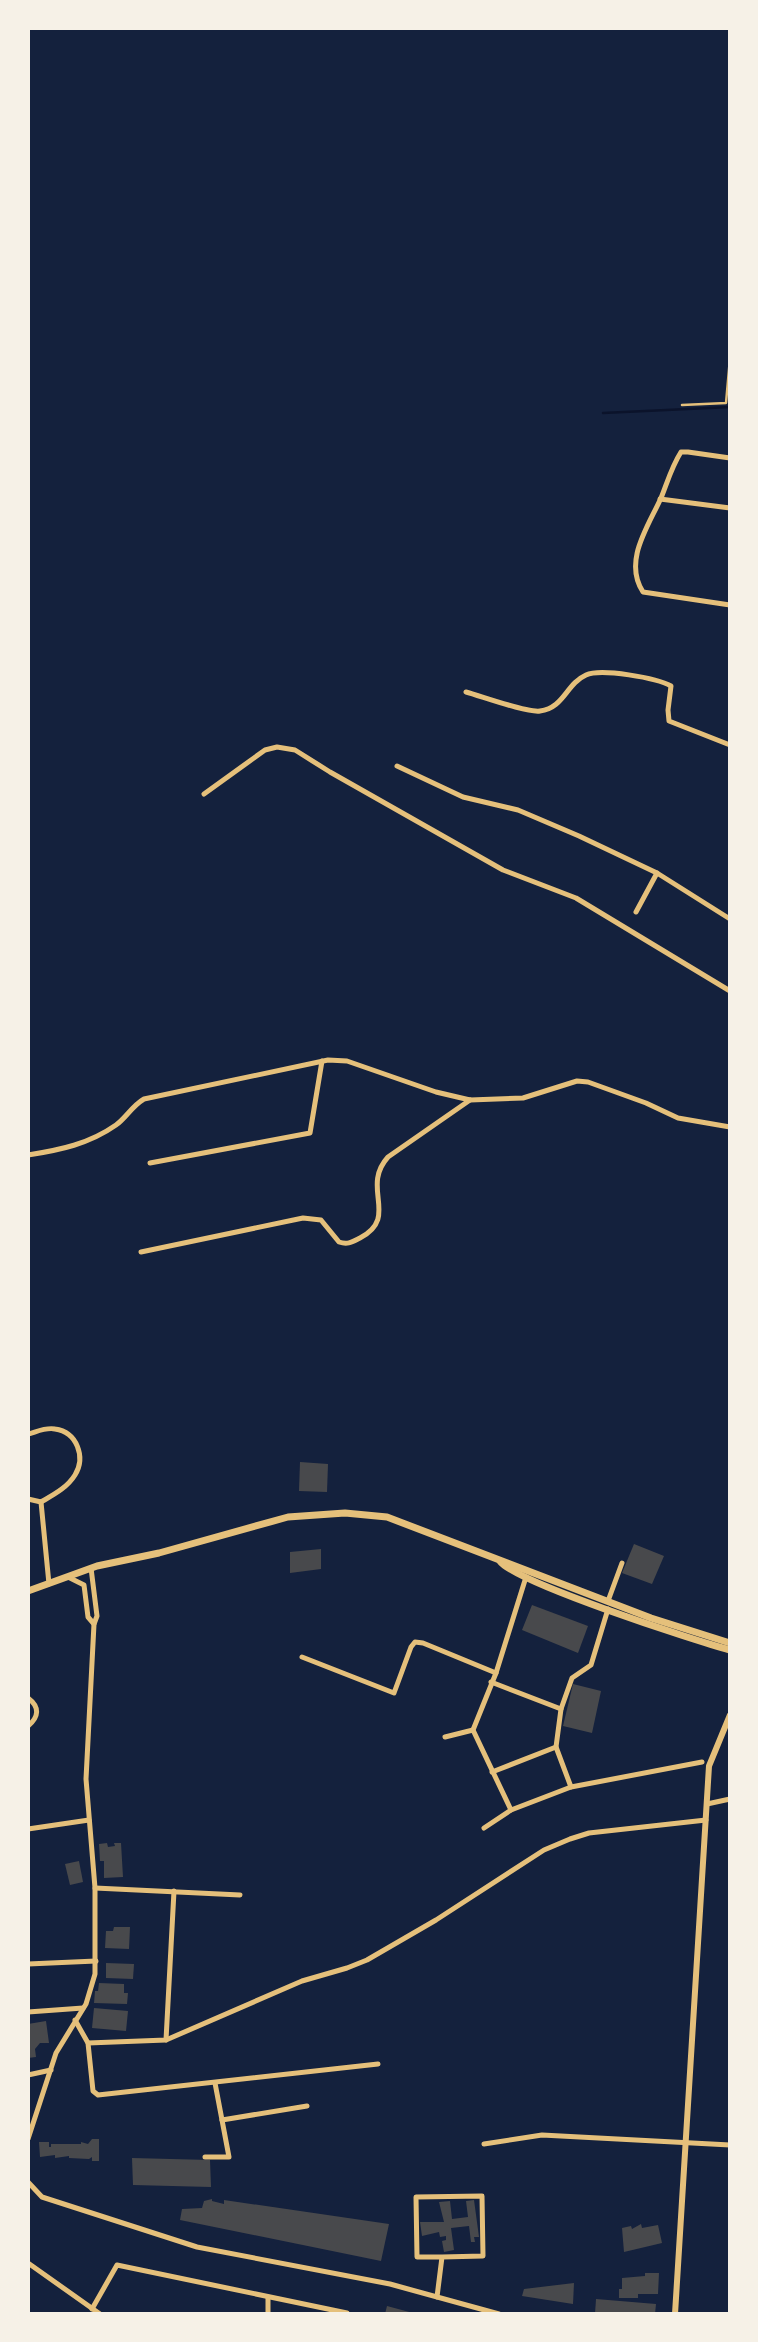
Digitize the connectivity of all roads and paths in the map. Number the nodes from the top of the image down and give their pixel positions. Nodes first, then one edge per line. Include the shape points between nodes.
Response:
1 (730, 358) edge
2 (682, 405) dead end
3 (730, 458) edge
4 (660, 499) junction
5 (730, 508) edge
6 (730, 605) edge
7 (466, 692) dead end
8 (730, 745) edge
9 (397, 766) dead end
10 (204, 794) dead end
11 (657, 873) junction
12 (636, 912) dead end
13 (730, 919) edge
14 (730, 991) edge
15 (323, 1061) junction
16 (470, 1100) junction
17 (730, 1127) edge
18 (28, 1155) edge
19 (150, 1163) dead end
20 (141, 1252) dead end
21 (28, 1434) edge
22 (28, 1499) edge
23 (41, 1503) junction
24 (500, 1560) junction
25 (622, 1563) dead end
26 (92, 1568) junction
27 (68, 1577) junction
28 (526, 1577) junction
29 (49, 1584) junction
30 (28, 1591) edge
31 (608, 1605) junction
32 (93, 1624) junction
33 (730, 1643) edge
34 (730, 1650) edge
35 (302, 1657) dead end
36 (495, 1673) junction
37 (491, 1682) junction
38 (28, 1698) edge
39 (561, 1709) junction
40 (730, 1715) edge
41 (28, 1726) edge
42 (473, 1730) junction
43 (446, 1737) dead end
44 (556, 1747) junction
45 (702, 1762) dead end
46 (492, 1772) junction
47 (571, 1787) junction
48 (730, 1799) edge
49 (707, 1804) junction
50 (511, 1810) junction
51 (89, 1819) junction
52 (706, 1820) junction
53 (484, 1828) dead end
54 (28, 1829) edge
55 (95, 1888) junction
56 (174, 1891) junction
57 (240, 1895) dead end
58 (96, 1961) junction
59 (28, 1964) edge
60 (83, 2008) junction
61 (28, 2012) edge
62 (75, 2020) junction
63 (166, 2040) junction
64 (88, 2043) junction
65 (378, 2064) dead end
66 (51, 2070) junction
67 (28, 2075) edge
68 (215, 2083) junction
69 (307, 2106) dead end
70 (222, 2120) junction
71 (28, 2140) edge
72 (484, 2144) dead end
73 (685, 2144) junction
74 (730, 2145) edge
75 (205, 2157) dead end
76 (28, 2182) edge
77 (442, 2257) junction
78 (28, 2263) edge
79 (268, 2297) junction
80 (437, 2297) junction
81 (92, 2309) junction
82 (347, 2313) edge
83 (100, 2314) edge
84 (268, 2314) edge
85 (499, 2314) edge
86 (675, 2314) edge

1 - 2 lane via 724,405
3 - 4 street via 681,452
4 - 5 street
4 - 6 street via 636,556 640,588
7 - 8 street via 536,712 552,709 587,674 648,677 671,686 669,721
9 - 11 street via 463,797 531,815
10 - 14 street via 265,750 295,750 503,870 576,898
11 - 12 street
11 - 13 street
15 - 16 street via 347,1061
15 - 18 street via 144,1099 91,1140
15 - 19 street via 310,1133
16 - 17 street via 523,1098 578,1081 678,1118
16 - 20 street via 381,1165 376,1226 349,1243 339,1242 321,1220 303,1218
21 - 23 street via 52,1428 71,1436 79,1447 76,1474
22 - 23 street
23 - 29 street
24 - 26 main road via 387,1517 345,1513 288,1517
24 - 28 main road
24 - 31 main road
25 - 31 street
26 - 27 main road
26 - 32 street via 97,1616
27 - 29 main road
27 - 32 street via 83,1585
28 - 31 main road
28 - 36 street
29 - 30 main road
31 - 33 main road
31 - 34 main road via 681,1636
31 - 39 street via 591,1665 572,1678
32 - 51 street via 86,1779
35 - 36 street via 394,1693 415,1642
36 - 37 street
37 - 39 street
37 - 42 street
38 - 41 street via 38,1710 36,1720
39 - 44 street
40 - 49 street via 709,1766
42 - 43 street
42 - 46 street
44 - 46 street
44 - 47 street
45 - 47 street
46 - 50 street
47 - 50 street
48 - 49 street
49 - 52 street
50 - 53 street
51 - 54 street
51 - 55 street
52 - 63 street via 589,1833 544,1850 367,1960 302,1981
52 - 73 street
55 - 56 street
55 - 58 street
56 - 57 street
56 - 63 street
58 - 59 street
58 - 60 street
60 - 61 street
60 - 62 street
62 - 64 street
62 - 66 street
63 - 64 street
64 - 68 street via 93,2091 98,2095
65 - 68 street
66 - 67 street
66 - 71 street
68 - 70 street
69 - 70 street
70 - 75 street via 229,2157
72 - 73 street via 542,2135
73 - 74 street
73 - 86 street
76 - 80 street via 42,2197 197,2247
77 - 77 street via 417,2257 416,2197 482,2196 482,2256
77 - 80 street
78 - 81 street
79 - 81 street via 117,2264
79 - 82 street
79 - 84 street
80 - 85 street
81 - 83 street

